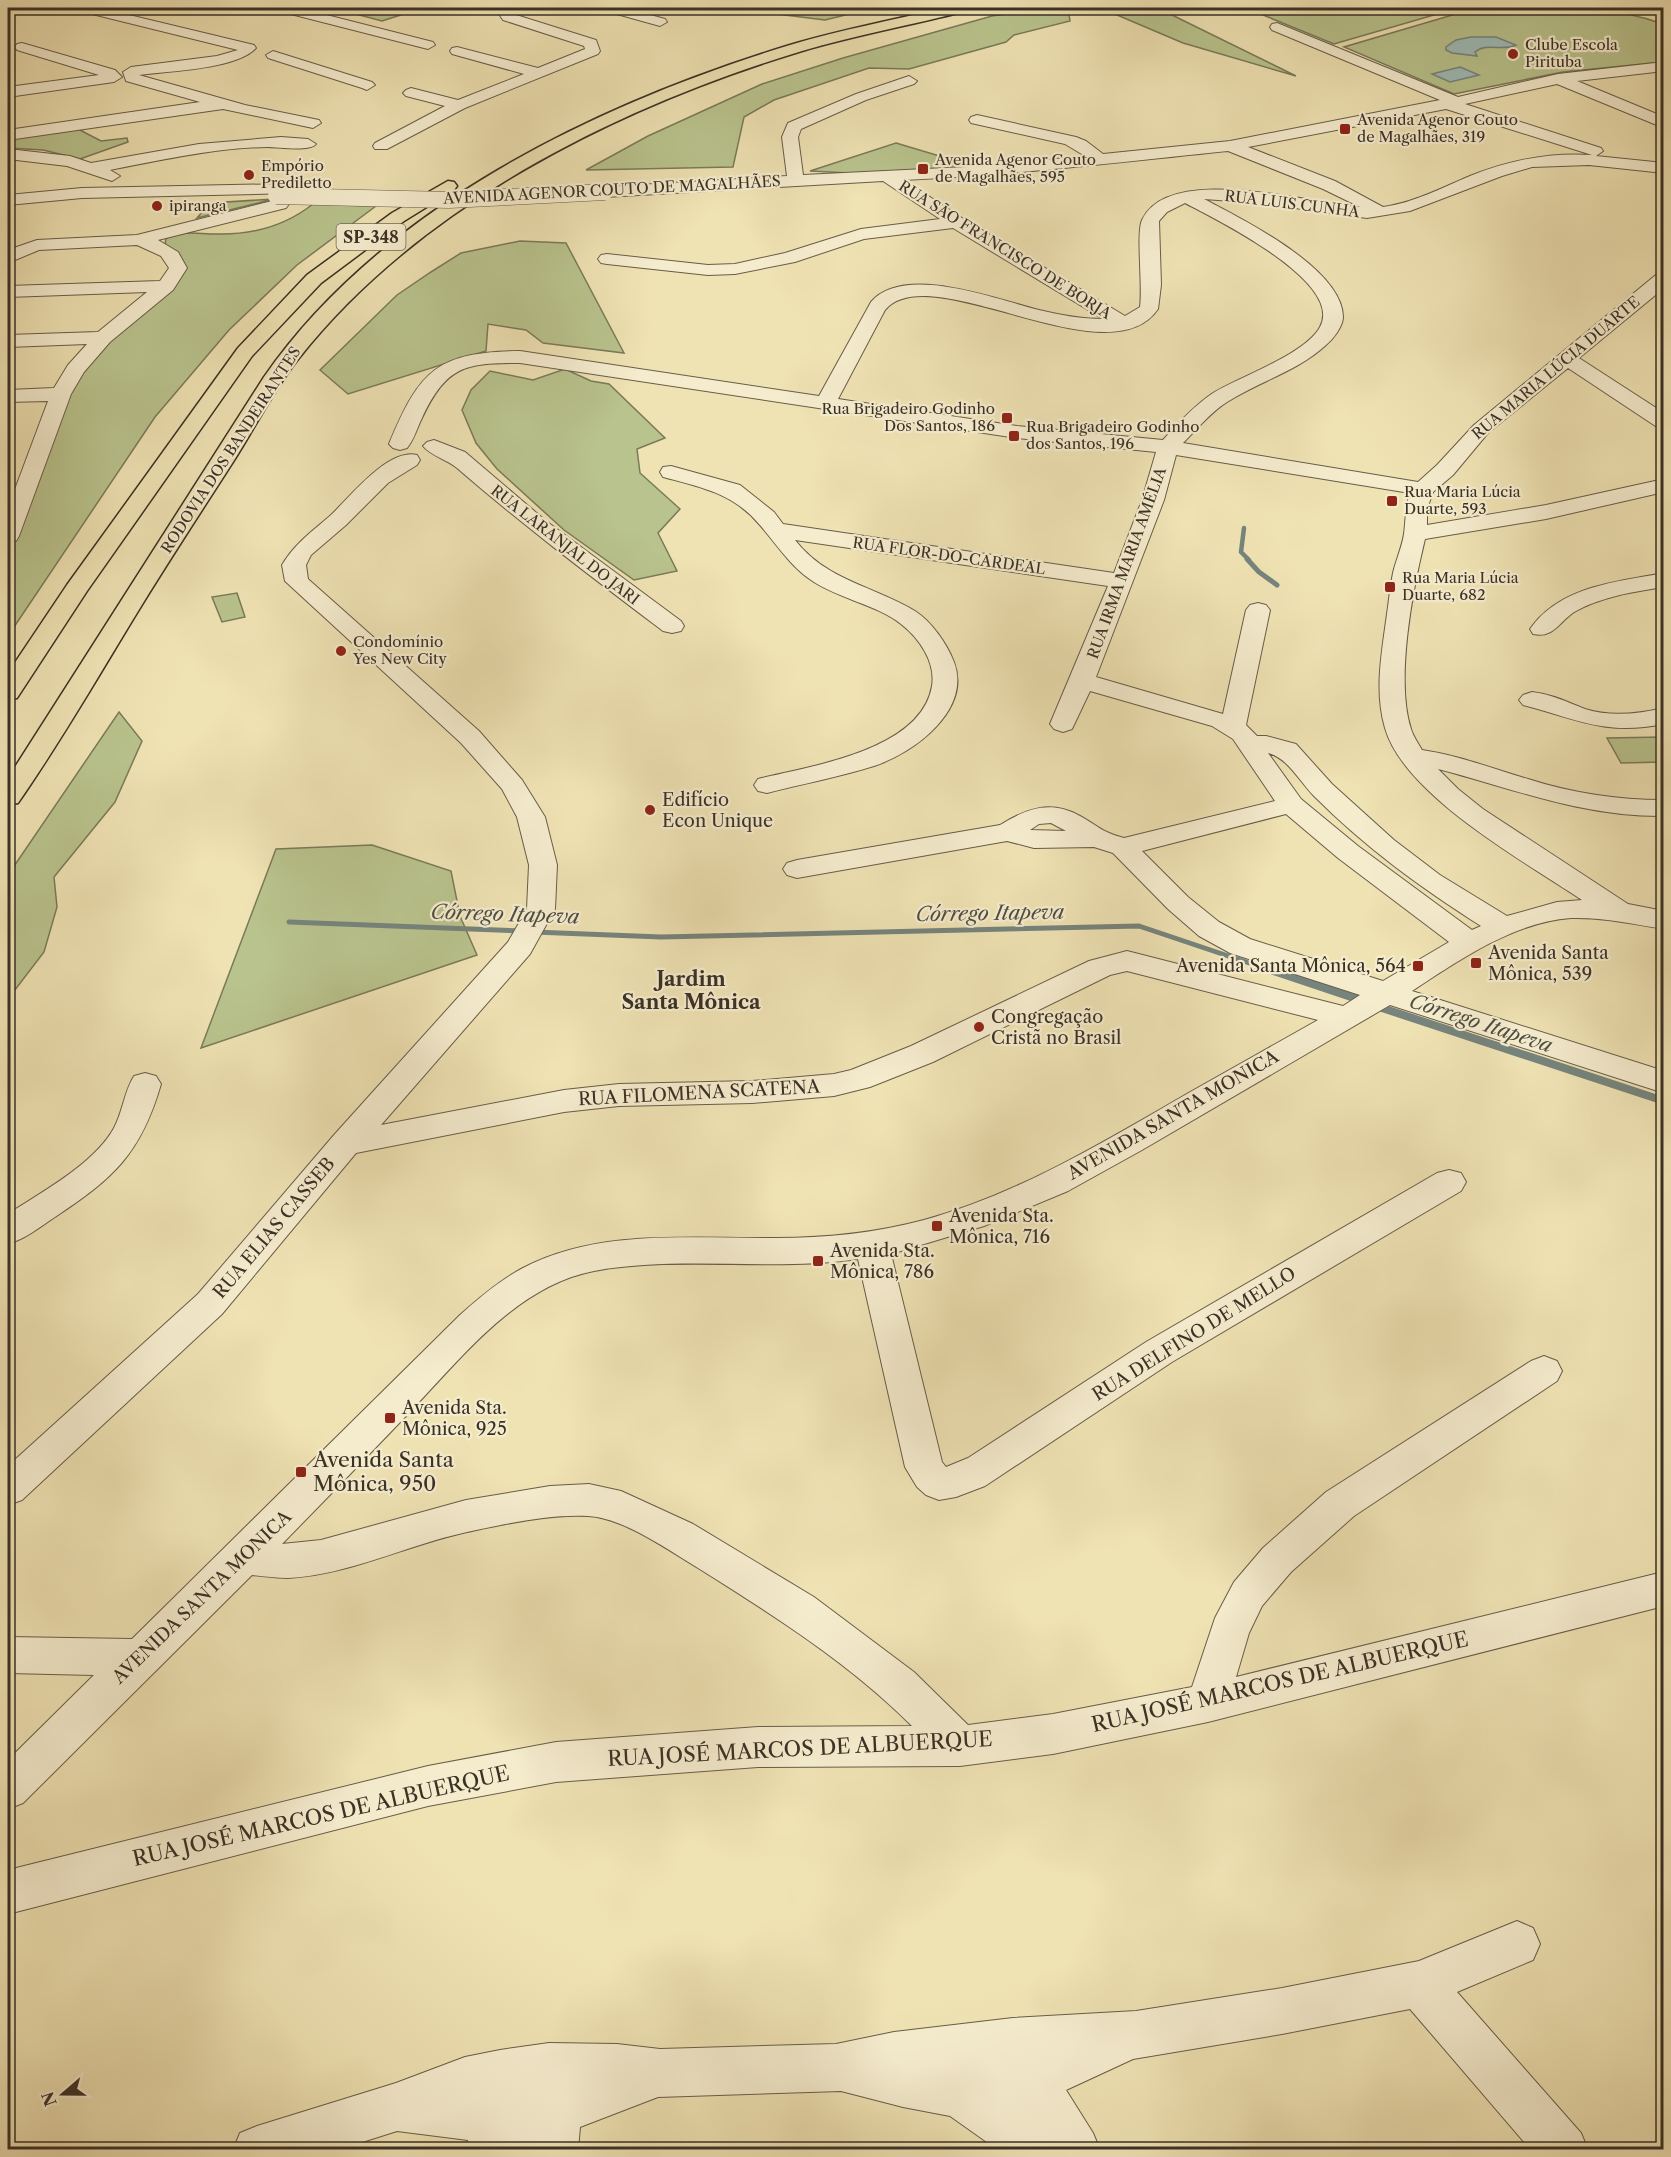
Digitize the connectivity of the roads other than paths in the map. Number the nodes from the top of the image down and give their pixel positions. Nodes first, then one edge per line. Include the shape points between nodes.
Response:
1 (85, 8) edge
2 (284, 8) edge
3 (511, 8) edge
4 (611, 8) edge
5 (906, 8) edge
6 (961, 8) edge
7 (305, 10) edge
8 (660, 22) dead end
9 (1277, 27) dead end
10 (290, 28) dead end
11 (428, 45) dead end
12 (14, 49) edge
13 (457, 51) dead end
14 (249, 53) junction
15 (1664, 66) edge
16 (539, 73) junction
17 (126, 75) junction
18 (1558, 79) junction
19 (909, 81) dead end
20 (367, 85) dead end
21 (8, 93) edge
22 (411, 93) dead end
23 (1452, 103) junction
24 (222, 104) junction
25 (459, 105) junction
26 (977, 120) dead end
27 (313, 123) dead end
28 (1664, 123) edge
29 (8, 135) edge
30 (308, 144) dead end
31 (381, 146) dead end
32 (1230, 146) junction
33 (8, 154) edge
34 (52, 158) junction
35 (496, 158) dead end
36 (1101, 161) junction
37 (8, 163) edge
38 (1645, 166) junction
39 (1664, 168) edge
40 (99, 171) junction
41 (1664, 174) edge
42 (466, 175) dead end
43 (887, 176) junction
44 (799, 178) junction
45 (605, 189) junction
46 (735, 189) junction
47 (163, 190) junction
48 (661, 193) dead end
49 (80, 196) junction
50 (281, 196) junction
51 (1187, 197) junction
52 (8, 200) edge
53 (8, 205) edge
54 (1383, 212) junction
55 (956, 222) junction
56 (137, 240) junction
57 (8, 258) edge
58 (607, 259) dead end
59 (1664, 278) edge
60 (166, 286) junction
61 (8, 291) edge
62 (1123, 323) junction
63 (103, 338) junction
64 (8, 341) edge
65 (1568, 359) junction
66 (62, 394) junction
67 (8, 396) edge
68 (826, 402) junction
69 (1664, 423) edge
70 (1168, 447) junction
71 (414, 451) junction
72 (671, 472) dead end
73 (1664, 485) edge
74 (1423, 489) junction
75 (776, 530) junction
76 (1415, 534) junction
77 (8, 536) edge
78 (1664, 580) edge
79 (1122, 581) junction
80 (1258, 610) dead end
81 (672, 626) dead end
82 (1542, 629) dead end
83 (1083, 681) junction
84 (8, 692) edge
85 (1532, 700) dead end
86 (1664, 716) edge
87 (1063, 724) dead end
88 (1241, 735) junction
89 (1412, 756) junction
90 (767, 785) dead end
91 (8, 797) edge
92 (1291, 805) junction
93 (1664, 808) edge
94 (1008, 831) junction
95 (1095, 839) junction
96 (1123, 848) junction
97 (797, 870) dead end
98 (1621, 913) junction
99 (1664, 920) edge
100 (1504, 927) junction
101 (1469, 942) junction
102 (1368, 1004) junction
103 (1664, 1082) edge
104 (145, 1084) dead end
105 (346, 1143) junction
106 (1449, 1182) dead end
107 (8, 1231) edge
108 (872, 1245) junction
109 (1544, 1371) dead end
110 (8, 1489) edge
111 (245, 1557) junction
112 (1663, 1589) edge
113 (8, 1655) edge
114 (139, 1658) junction
115 (1208, 1703) junction
116 (960, 1746) junction
117 (8, 1789) edge
118 (8, 1892) edge
119 (1517, 1944) dead end
120 (1419, 1984) junction
121 (1024, 2061) junction
122 (951, 2071) junction
123 (500, 2074) junction
124 (396, 2107) junction
125 (553, 2110) edge
126 (492, 2134) edge
127 (257, 2150) edge
128 (1041, 2150) edge
129 (1076, 2150) edge
130 (1563, 2150) edge

1 - 14 street
2 - 7 street
3 - 16 street via 508,17 594,47 583,56
4 - 8 street
5 - 35 highway via 770,44 671,77
6 - 91 highway, RODOVIA DOS BANDEIRANTES / SP-348 via 795,49 693,84 599,124 516,168 438,217 357,280 292,353
7 - 10 street
7 - 11 street
9 - 23 street
12 - 17 street
13 - 16 street
14 - 17 street
14 - 20 street via 276,49
15 - 18 street, AVENIDA AGENOR COUTO DE MAGALHÃES
16 - 25 street
17 - 21 street
17 - 24 street
18 - 23 street, AVENIDA AGENOR COUTO DE MAGALHÃES
18 - 28 street
19 - 44 street via 794,126 790,137
22 - 25 street
23 - 32 street, AVENIDA AGENOR COUTO DE MAGALHÃES
23 - 38 street
24 - 27 street
24 - 29 street
25 - 31 street
26 - 36 street via 1070,140
30 - 40 street via 240,143
32 - 36 street, AVENIDA AGENOR COUTO DE MAGALHÃES
32 - 54 street via 1329,185
33 - 34 street
34 - 37 street
34 - 40 street
36 - 43 street, AVENIDA AGENOR COUTO DE MAGALHÃES
38 - 39 street, RUA LUIS CUNHA
38 - 41 street
38 - 54 street, RUA LUIS CUNHA via 1591,161 1533,162
40 - 47 street
40 - 49 street
42 - 84 highway, RODOVIA DOS BANDEIRANTES / SP-348 via 398,217 314,279 245,352
43 - 44 street, AVENIDA AGENOR COUTO DE MAGALHÃES
43 - 55 street, RUA SÃO FRANCISCO DE BORJA
44 - 45 street, AVENIDA AGENOR COUTO DE MAGALHÃES
44 - 46 street
45 - 46 street, AVENIDA AGENOR COUTO DE MAGALHÃES
45 - 50 street, AVENIDA AGENOR COUTO DE MAGALHÃES, bridge via 449,200
46 - 48 street
47 - 49 street, AVENIDA AGENOR COUTO DE MAGALHÃES
47 - 50 street, AVENIDA AGENOR COUTO DE MAGALHÃES
47 - 50 street, AVENIDA AGENOR COUTO DE MAGALHÃES
49 - 52 street, AVENIDA AGENOR COUTO DE MAGALHÃES
49 - 53 street, AVENIDA AGENOR COUTO DE MAGALHÃES
50 - 56 street
51 - 54 street, RUA LUIS CUNHA via 1241,195 1334,211
51 - 62 street, RUA LUIS CUNHA via 1159,209 1150,222 1149,309
51 - 70 street, RUA IRMA MARIA AMÉLIA via 1290,258 1323,290 1333,319 1331,329 1320,341 1220,397
55 - 58 street via 861,234 789,258 735,269 708,270
55 - 62 street, RUA SÃO FRANCISCO DE BORJA
56 - 57 street via 50,243 27,248
56 - 60 street via 159,247 176,261 178,268
59 - 65 street, RUA MARIA LÚCIA DUARTE
60 - 61 street
60 - 63 street
62 - 68 street, RUA LUIS CUNHA via 1098,326 937,291 894,294 880,301
63 - 64 street
63 - 66 street via 75,369
65 - 69 street
65 - 74 street, RUA MARIA LÚCIA DUARTE via 1480,429
66 - 67 street
66 - 77 street
68 - 70 street via 1017,432
68 - 71 street via 509,357 465,364 438,375 411,420
70 - 74 street
70 - 79 street, RUA IRMA MARIA AMÉLIA via 1157,489
71 - 81 street, RUA LARANJAL DO JARI via 460,461 538,526
71 - 105 street, RUA ELIAS CASSEB via 302,551 294,565 295,576 470,737 513,786 531,817 543,865 541,909 526,937
72 - 75 street via 732,490
73 - 76 street via 1546,512
74 - 76 street via 1416,509
75 - 79 street, RUA FLOR-DO-CARDEAL
75 - 90 street via 820,576 908,617 925,633 946,674 936,711 908,738 866,759
76 - 89 street via 1404,576 1393,663 1398,729
78 - 82 street via 1569,605
79 - 83 street, RUA IRMA MARIA AMÉLIA
80 - 88 street
83 - 87 street, RUA IRMA MARIA AMÉLIA
83 - 88 street via 1221,721
85 - 86 street via 1601,720 1621,722
88 - 92 street
88 - 100 street via 1287,750 1383,846
89 - 93 street via 1564,797
89 - 98 street via 1448,795 1473,815
92 - 96 street
92 - 101 street
94 - 95 street via 1034,840
94 - 95 street via 1032,817 1054,814
94 - 97 street
95 - 96 street
96 - 102 street via 1209,929
98 - 99 street, AVENIDA SANTA MONICA
98 - 100 street, AVENIDA SANTA MONICA via 1562,910
100 - 101 street, AVENIDA SANTA MONICA
101 - 102 street, AVENIDA SANTA MONICA
102 - 103 street
102 - 105 street, RUA FILOMENA SCATENA via 1127,961 1100,968 922,1054 834,1085 564,1101
102 - 108 street, AVENIDA SANTA MONICA via 1100,1160 1011,1203 947,1227
104 - 107 street via 134,1120 110,1155
105 - 110 street, RUA ELIAS CASSEB via 210,1304
106 - 108 street, RUA DELFINO DE MELLO via 1160,1352 981,1469 963,1479 939,1484 924,1467
108 - 111 street, AVENIDA SANTA MONICA via 622,1253 549,1270 518,1288 473,1324
109 - 115 street via 1340,1504 1277,1560 1248,1594 1229,1631
111 - 114 street, AVENIDA SANTA MONICA
111 - 116 street via 286,1561 321,1557 466,1516 550,1502 589,1500 621,1508 679,1536 800,1610 899,1685
112 - 115 street, RUA JOSÉ MARCOS DE ALBUERQUE
113 - 114 street
114 - 117 street, AVENIDA SANTA MONICA
115 - 116 street, RUA JOSÉ MARCOS DE ALBUERQUE via 1053,1734
116 - 118 street, RUA JOSÉ MARCOS DE ALBUERQUE via 758,1747 556,1762 428,1786
119 - 120 street
120 - 121 street via 1136,2035
120 - 130 street
121 - 122 street via 1008,2089
121 - 129 street
122 - 125 street via 836,2068 660,2073
122 - 128 street
123 - 124 street via 465,2081
123 - 125 street
123 - 126 street via 492,2093
124 - 126 street
124 - 127 street
125 - 126 street via 512,2121

